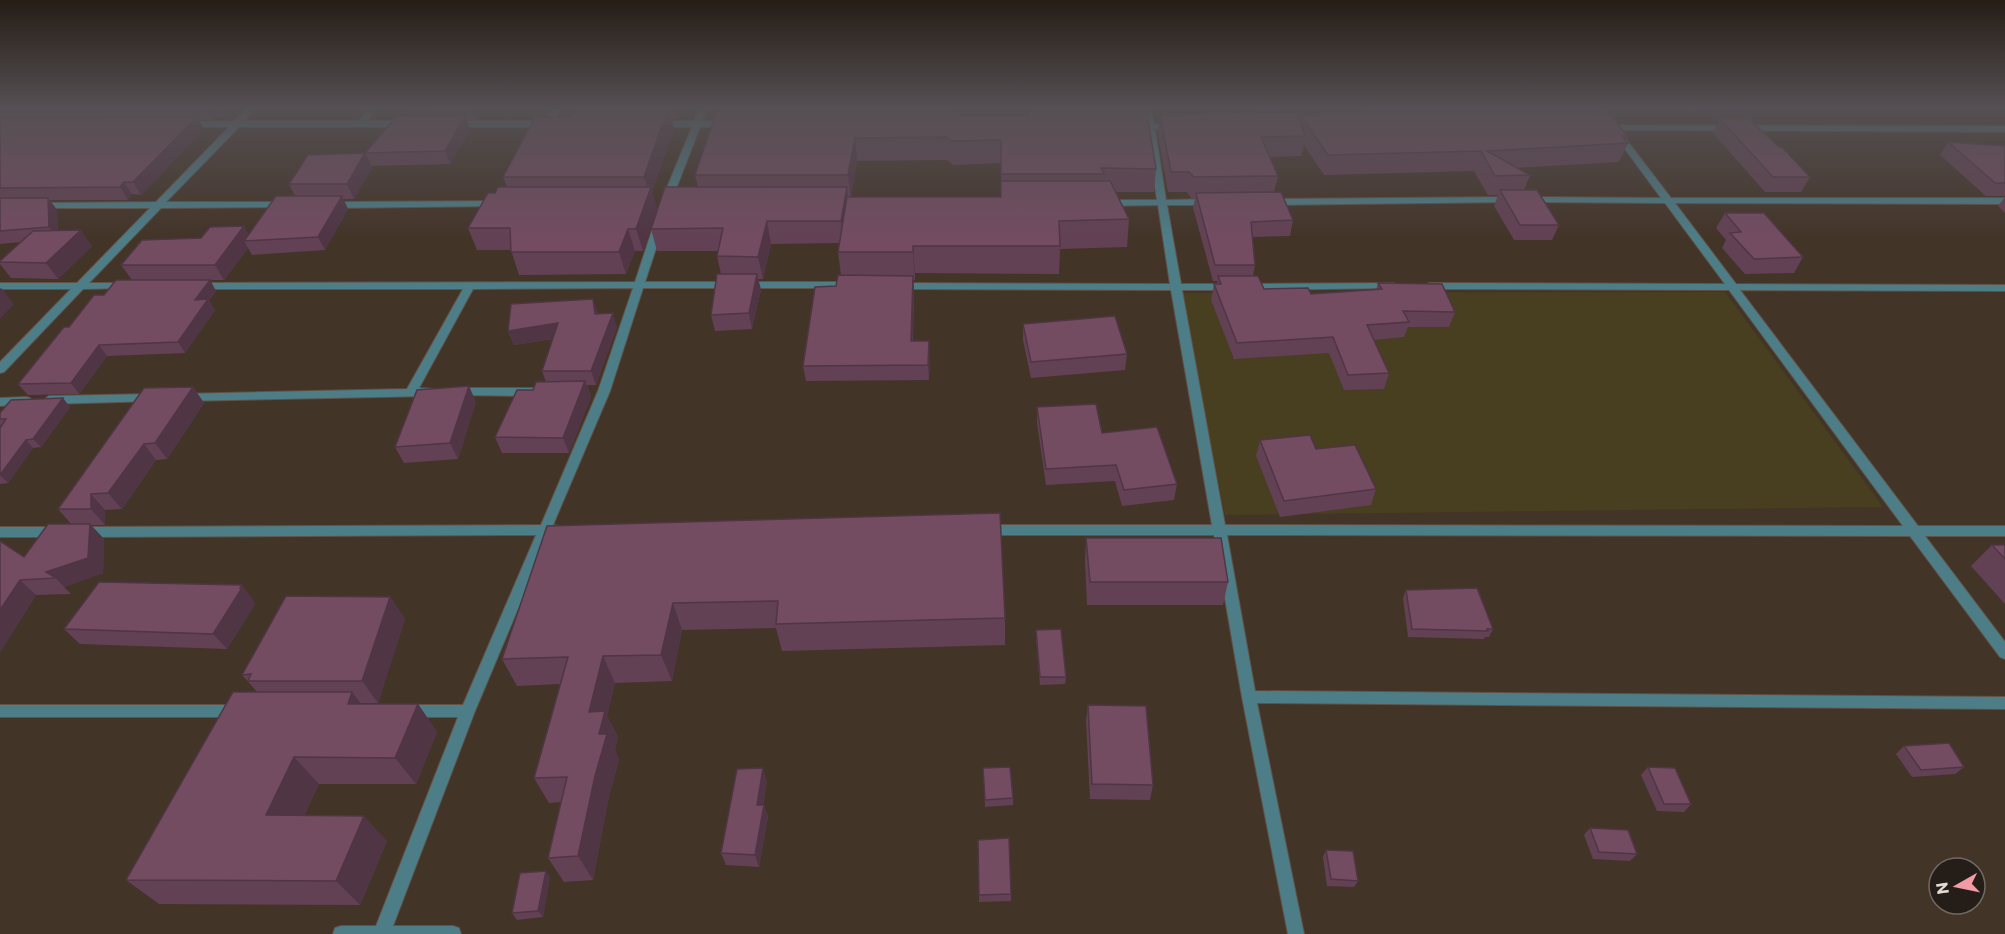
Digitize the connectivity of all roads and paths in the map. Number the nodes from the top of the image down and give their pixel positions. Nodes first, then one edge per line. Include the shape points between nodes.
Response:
1 (210, 152) edge
2 (686, 152) edge
3 (1154, 152) edge
4 (1632, 152) edge
5 (1668, 199) junction
6 (2005, 201) edge
7 (1220, 202) edge
8 (1256, 202) edge
9 (1091, 203) edge
10 (1161, 203) junction
11 (512, 204) edge
12 (22, 205) edge
13 (300, 205) edge
14 (323, 205) edge
15 (158, 206) junction
16 (639, 284) junction
17 (470, 285) junction
18 (0, 286) edge
19 (80, 286) junction
20 (139, 286) edge
21 (187, 286) edge
22 (866, 286) edge
23 (890, 286) edge
24 (1409, 286) edge
25 (1421, 286) edge
26 (1176, 287) junction
27 (2005, 288) edge
28 (1736, 289) junction
29 (0, 369) edge
30 (411, 392) junction
31 (548, 392) edge
32 (0, 402) edge
33 (546, 530) junction
34 (570, 530) edge
35 (972, 530) edge
36 (1220, 530) junction
37 (1915, 531) junction
38 (2005, 531) edge
39 (0, 532) edge
40 (2005, 653) edge
41 (1249, 697) junction
42 (2005, 703) edge
43 (0, 711) edge
44 (248, 711) edge
45 (387, 711) edge
46 (468, 711) junction
47 (342, 934) edge
48 (381, 934) edge
49 (453, 934) edge
50 (1296, 934) edge

1 - 15 street
2 - 16 street
3 - 10 street
4 - 5 street
5 - 6 street
5 - 8 street
5 - 28 street
7 - 10 street
9 - 10 street
10 - 26 street
11 - 14 street
12 - 15 street
13 - 15 street
15 - 19 street
16 - 17 street
16 - 22 street
16 - 33 street
17 - 21 street
17 - 30 street
18 - 19 street
19 - 20 street
19 - 29 street
23 - 26 street
24 - 26 street
25 - 28 street
26 - 36 street
27 - 28 street
28 - 37 street
30 - 31 street
30 - 32 street
33 - 34 street
33 - 39 street
33 - 46 street
35 - 36 street
36 - 37 street
36 - 41 street
37 - 38 street
37 - 40 street
41 - 42 street
41 - 50 street
43 - 44 street
45 - 46 street
46 - 48 street
47 - 48 street
48 - 49 street

